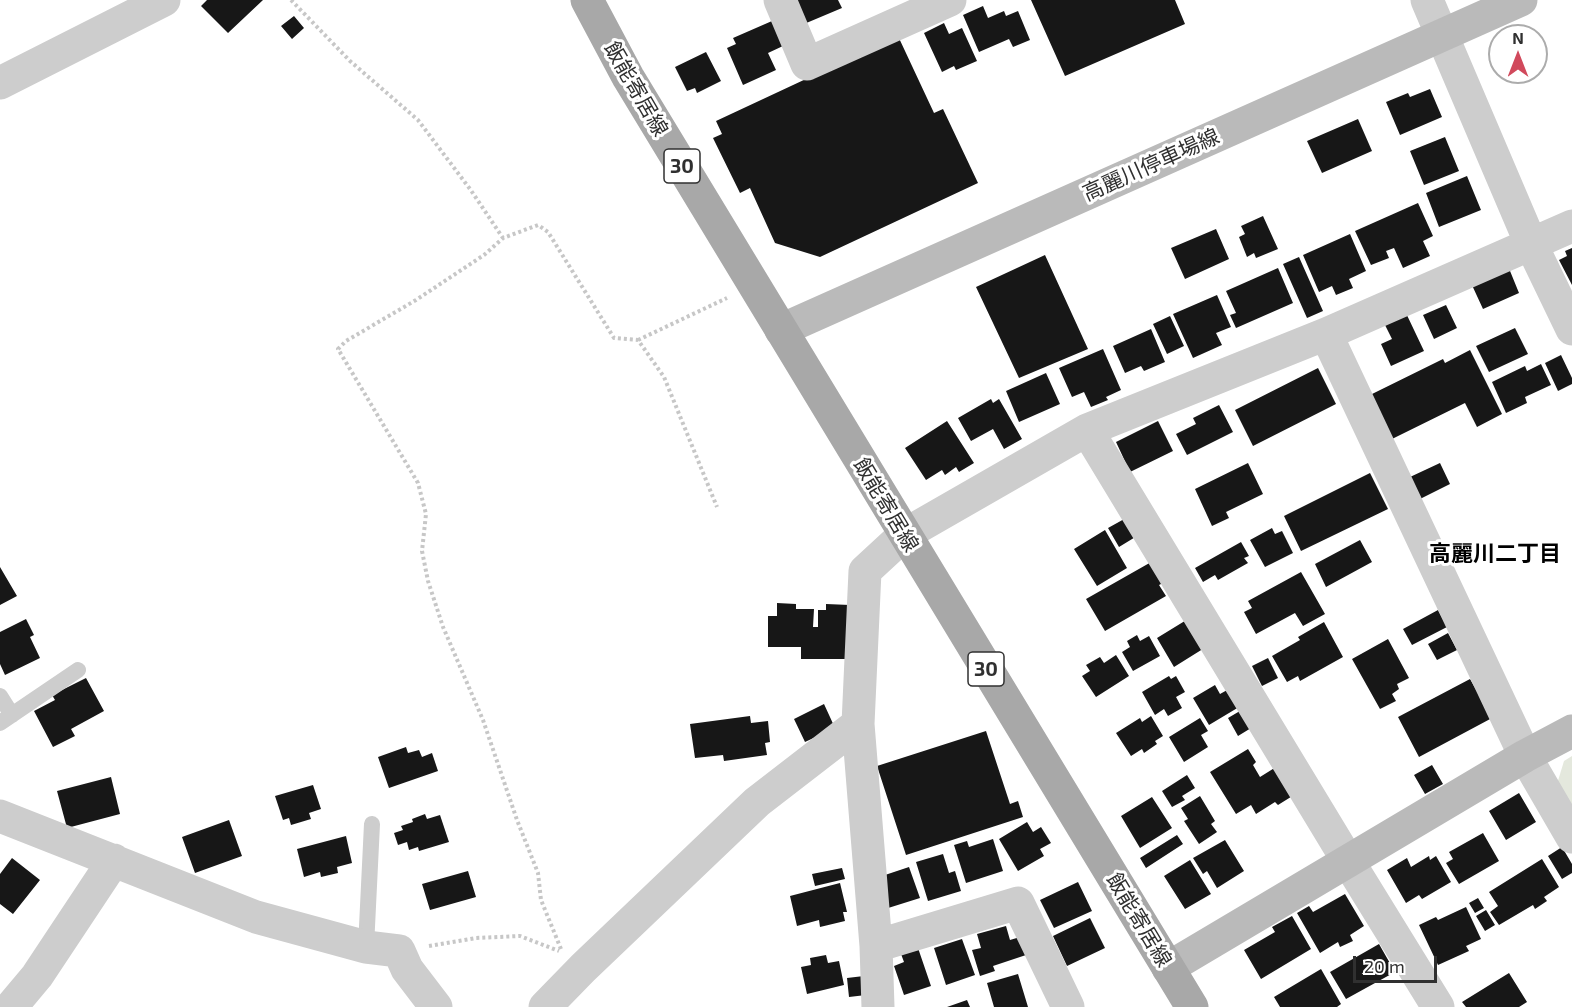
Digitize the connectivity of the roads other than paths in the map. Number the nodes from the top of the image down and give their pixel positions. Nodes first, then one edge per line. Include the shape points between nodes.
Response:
1 (164, 0) edge
2 (587, 0) edge
3 (780, 0) edge
4 (951, 0) edge
5 (1427, 0) edge
6 (1521, 0) edge
7 (1442, 35) junction
8 (0, 83) edge
9 (1572, 226) edge
10 (1531, 244) junction
11 (1572, 329) edge
12 (781, 330) junction
13 (1326, 334) junction
14 (1087, 430) junction
15 (904, 535) junction
16 (78, 670) dead end
17 (0, 696) edge
18 (6, 719) edge
19 (858, 724) junction
20 (1572, 731) edge
21 (1525, 756) junction
22 (0, 816) edge
23 (372, 824) dead end
24 (1572, 837) edge
25 (114, 860) junction
26 (1348, 861) junction
27 (366, 946) junction
28 (876, 946) junction
29 (1168, 968) junction
30 (12, 1007) edge
31 (436, 1007) edge
32 (546, 1007) edge
33 (878, 1007) edge
34 (1068, 1007) edge
35 (1192, 1007) edge
36 (1438, 1007) edge

1 - 8 street
2 - 12 main road, 飯能寄居線 / 30 via 628,77
3 - 4 street via 807,64
5 - 7 street
6 - 7 main road, 高麗川停車場線
7 - 10 street
7 - 12 main road, 高麗川停車場線
9 - 10 street
10 - 11 street
10 - 13 street
12 - 15 main road, 飯能寄居線 / 30
13 - 14 street
13 - 21 street
14 - 15 street
14 - 26 street
15 - 19 street via 865,571
15 - 29 main road, 飯能寄居線 / 30
16 - 18 lane
17 - 18 lane
19 - 28 street
19 - 32 street via 757,802
20 - 21 main road
21 - 24 street
21 - 26 main road
22 - 25 street
23 - 27 lane
25 - 27 street via 256,917
25 - 30 street
26 - 29 main road
26 - 36 street
27 - 31 street via 399,951 407,969
28 - 33 street
28 - 34 street via 1018,903
29 - 35 main road, 飯能寄居線 / 30

